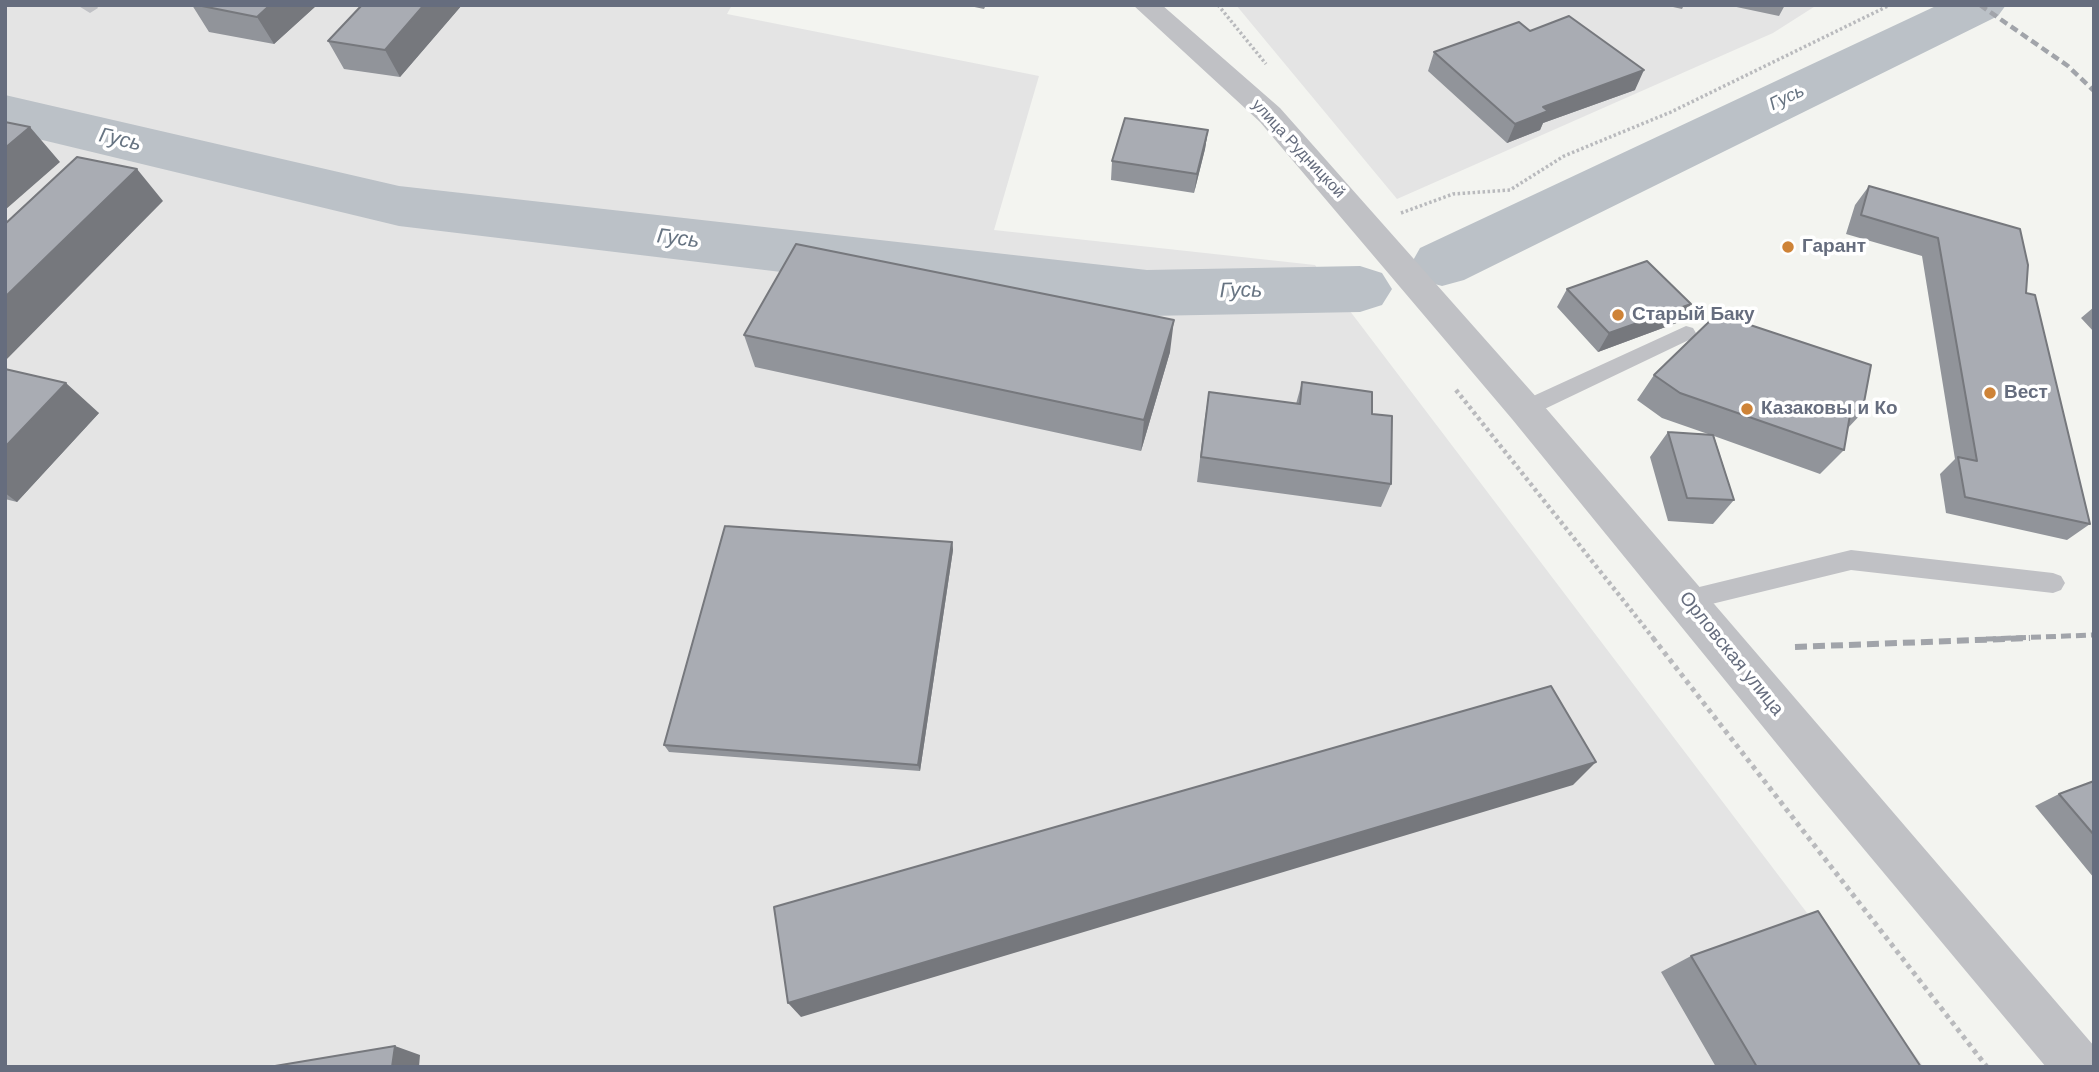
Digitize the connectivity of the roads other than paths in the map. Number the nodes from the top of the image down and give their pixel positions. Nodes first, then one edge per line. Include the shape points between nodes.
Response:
1 (1146, 5) edge
2 (1382, 243) joint
3 (1686, 333) dead end
4 (1525, 409) junction
5 (2053, 583) dead end
6 (1687, 600) junction
7 (2079, 1067) edge

1 - 2 street, улица Рудницкой via 1270,115
2 - 4 street, Орловская улица
3 - 4 lane
4 - 6 street, Орловская улица
5 - 6 lane via 1851,560
6 - 7 street, Орловская улица

